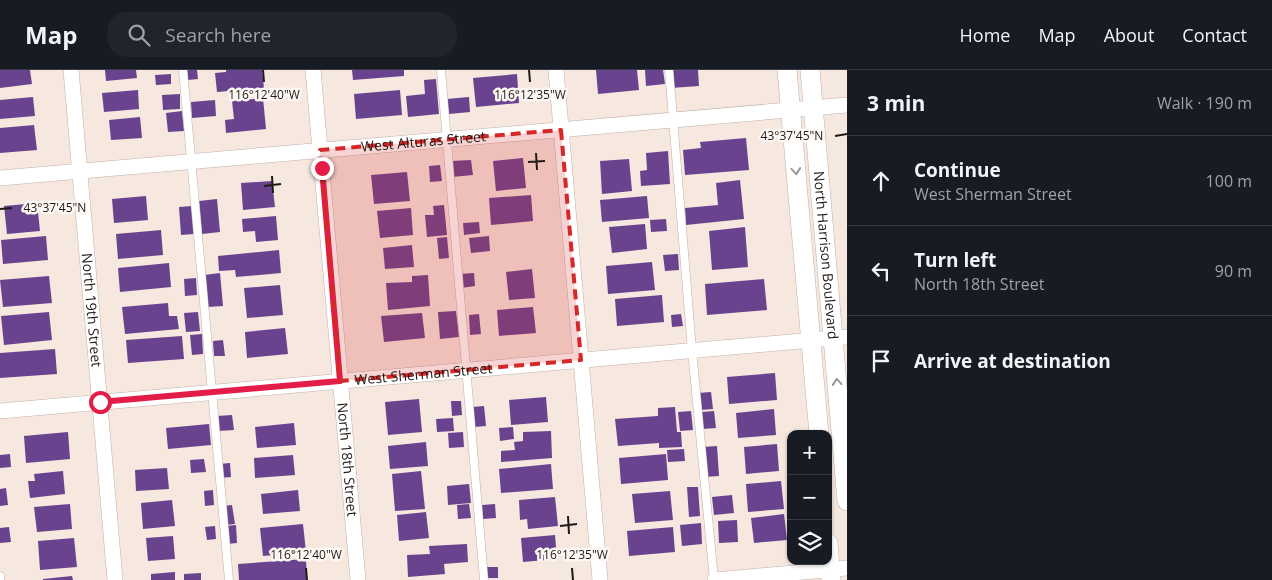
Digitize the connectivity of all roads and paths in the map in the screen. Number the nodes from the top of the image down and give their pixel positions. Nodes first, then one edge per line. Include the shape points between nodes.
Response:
1 (71, 70) edge
2 (183, 70) edge
3 (313, 70) edge
4 (440, 70) edge
5 (556, 70) edge
6 (669, 70) edge
7 (787, 70) edge
8 (810, 70) edge
9 (847, 105) edge
10 (813, 108) junction
11 (791, 110) junction
12 (673, 120) junction
13 (561, 130) junction
14 (446, 139) junction
15 (320, 150) junction
16 (191, 162) junction
17 (79, 171) junction
18 (0, 178) edge
19 (840, 337) edge
20 (811, 340) junction
21 (692, 350) junction
22 (581, 360) junction
23 (467, 370) junction
24 (340, 381) junction
25 (212, 392) junction
26 (100, 402) junction
27 (0, 411) edge
28 (819, 430) edge
29 (847, 500) edge
30 (832, 558) edge
31 (836, 572) edge
32 (0, 576) edge
33 (0, 580) edge
34 (115, 580) edge
35 (229, 580) edge
36 (358, 580) edge
37 (484, 580) edge
38 (600, 580) edge
39 (714, 580) edge

1 - 17 street, North 19th Street
2 - 16 lane
3 - 15 street, North 18th Street
4 - 14 lane
5 - 13 street
6 - 12 lane
7 - 11 street, North Harrison Boulevard
8 - 10 street, North Harrison Boulevard
9 - 10 street, West Alturas Street
10 - 11 street, West Alturas Street
10 - 19 street, North Harrison Boulevard
11 - 12 street, West Alturas Street
11 -> 20 street, North Harrison Boulevard
12 - 13 street, West Alturas Street
12 - 21 lane
13 - 14 street, West Alturas Street
13 - 22 street
14 - 15 street, West Alturas Street
14 - 23 lane
15 - 16 street, West Alturas Street
15 - 24 street, North 18th Street
16 - 17 street, West Alturas Street
16 - 25 lane
17 - 18 street, West Alturas Street
17 - 26 street, North 19th Street
19 - 20 street, West Sherman Street
29 -> 19 street, North Harrison Boulevard
20 - 21 street, West Sherman Street
20 - 28 street, North Harrison Boulevard
21 - 22 street, West Sherman Street
21 - 39 lane
22 - 23 street, West Sherman Street
22 - 38 street
23 - 24 street, West Sherman Street
23 - 37 lane
24 - 25 street, West Sherman Street
24 - 36 street, North 18th Street
25 - 26 street, West Sherman Street
25 - 35 lane
26 - 27 street, West Sherman Street
26 - 34 street, North 19th Street
30 - 31 street
31 - 39 street
32 - 33 lane

